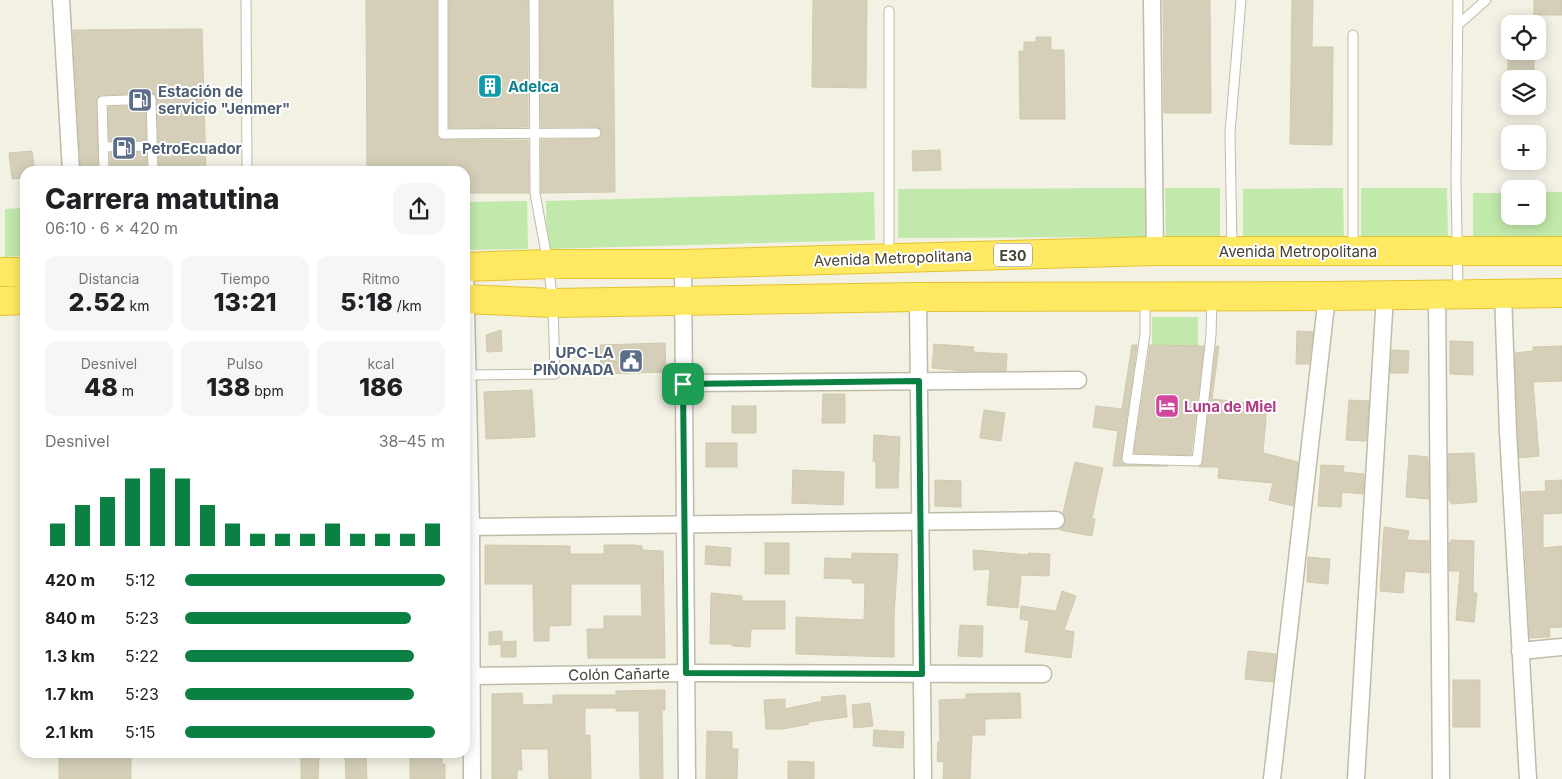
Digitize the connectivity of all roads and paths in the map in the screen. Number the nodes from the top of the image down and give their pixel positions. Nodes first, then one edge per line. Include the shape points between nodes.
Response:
1 (61, 0) edge
2 (246, 0) edge
3 (443, 0) edge
4 (534, 0) edge
5 (1152, 0) edge
6 (1241, 0) edge
7 (1458, 0) edge
8 (1486, 0) edge
9 (890, 11) dead end
10 (1458, 25) junction
11 (1353, 35) dead end
12 (535, 133) junction
13 (596, 133) dead end
14 (152, 146) junction
15 (104, 147) junction
16 (71, 166) edge
17 (104, 166) edge
18 (153, 166) edge
19 (247, 166) edge
20 (1232, 250) junction
21 (1456, 250) junction
22 (1155, 251) junction
23 (1353, 251) junction
24 (1562, 251) edge
25 (888, 259) junction
26 (548, 264) junction
27 (683, 264) junction
28 (470, 267) edge
29 (0, 272) edge
30 (20, 272) edge
31 (1562, 293) edge
32 (1448, 294) junction
33 (1503, 294) junction
34 (1385, 295) junction
35 (1327, 296) junction
36 (918, 297) junction
37 (1144, 297) junction
38 (1212, 297) junction
39 (470, 299) edge
40 (20, 300) edge
41 (0, 301) edge
42 (684, 301) junction
43 (553, 303) junction
44 (470, 376) edge
45 (1078, 380) dead end
46 (919, 381) junction
47 (683, 384) junction
48 (1056, 520) dead end
49 (919, 522) junction
50 (684, 526) junction
51 (470, 527) edge
52 (1562, 647) edge
53 (1520, 651) junction
54 (686, 673) junction
55 (922, 674) junction
56 (1043, 674) dead end
57 (470, 676) edge
58 (470, 728) edge
59 (472, 779) edge
60 (687, 779) edge
61 (923, 779) edge
62 (1272, 779) edge
63 (1356, 779) edge
64 (1441, 779) edge
65 (1528, 779) edge

1 - 16 street
2 - 19 lane
3 - 12 lane via 443,134
4 - 12 lane
5 - 22 street
6 - 20 lane via 1230,134
7 - 10 lane
8 - 10 lane
9 - 25 lane
10 - 21 lane
11 - 23 lane
12 - 13 lane
12 - 26 lane via 535,193
14 - 15 lane
14 - 15 lane via 151,99 102,101
14 - 18 lane
15 - 17 lane
20 - 22 highway, Avenida Metropolitana / E30
20 - 23 highway, Avenida Metropolitana / E30
21 - 23 highway, Avenida Metropolitana / E30
21 - 24 highway, Avenida Metropolitana / E30
21 - 32 lane
22 - 25 highway, Avenida Metropolitana / E30
25 - 27 highway, Avenida Metropolitana / E30
26 - 27 highway, Avenida Metropolitana / E30
26 - 28 highway, Avenida Metropolitana / E30
26 - 43 lane
27 - 42 street
29 - 30 highway
31 - 33 highway
32 - 33 highway
32 - 34 highway
32 - 64 street
33 - 53 street
34 - 35 highway
34 - 63 street
35 - 38 highway
35 - 62 street
36 - 37 highway
36 - 42 highway
36 - 46 street
37 - 38 highway
37 - 38 lane via 1145,334 1127,458 1197,461
39 - 43 highway
40 - 41 highway
42 - 43 highway
42 - 47 street
43 - 44 lane via 555,374
45 - 46 street
46 - 47 street
46 - 49 street
47 - 50 street
48 - 49 street
49 - 50 street
49 - 55 street
50 - 51 street
50 - 54 street
52 - 53 street
53 - 65 street
54 - 55 street, Colón Cañarte
54 - 57 street, Colón Cañarte
54 - 60 street
55 - 56 street, Colón Cañarte
55 - 61 street
58 - 59 street

